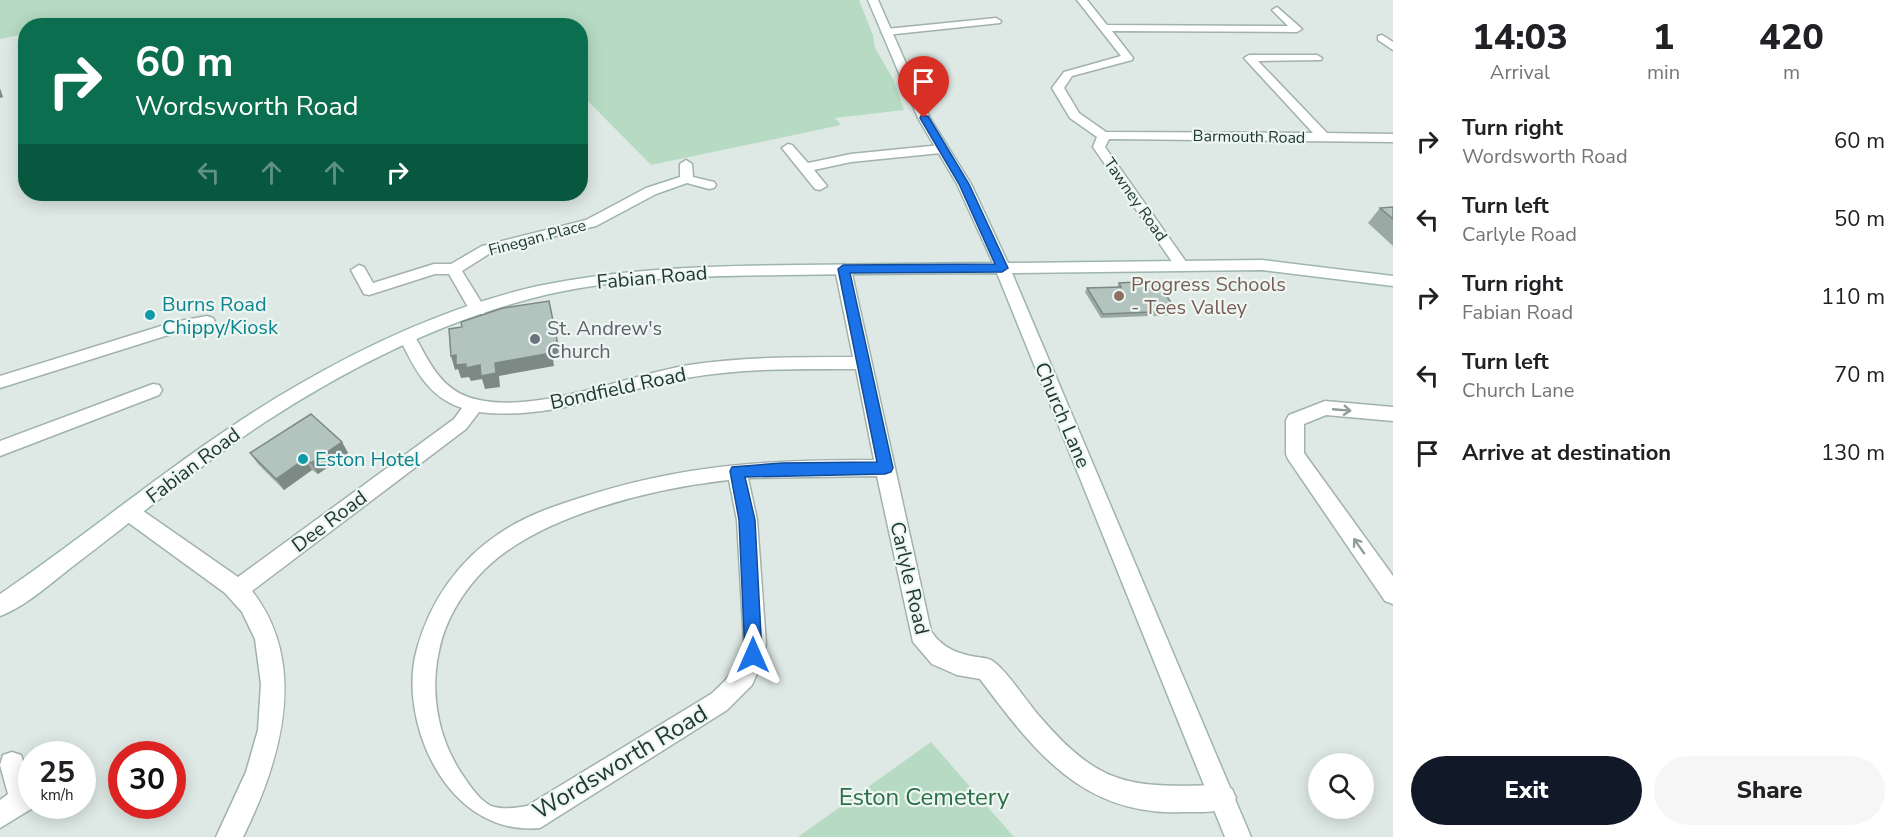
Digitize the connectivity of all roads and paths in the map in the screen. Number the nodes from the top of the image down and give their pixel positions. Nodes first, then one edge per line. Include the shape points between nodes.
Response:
1 (873, 0) edge
2 (1082, 0) edge
3 (1277, 10) dead end
4 (996, 21) dead end
5 (1104, 28) junction
6 (886, 32) junction
7 (1382, 38) dead end
8 (1393, 47) edge
9 (1317, 58) dead end
10 (1104, 136) junction
11 (1324, 137) junction
12 (1393, 138) edge
13 (789, 148) dead end
14 (941, 149) junction
15 (805, 168) junction
16 (709, 185) dead end
17 (820, 186) dead end
18 (1182, 266) junction
19 (1002, 268) junction
20 (454, 269) junction
21 (843, 269) junction
22 (359, 270) dead end
23 (1393, 281) edge
24 (478, 310) junction
25 (207, 322) dead end
26 (407, 336) junction
27 (863, 363) junction
28 (0, 382) edge
29 (153, 390) dead end
30 (475, 405) junction
31 (1393, 414) edge
32 (0, 449) edge
33 (885, 468) junction
34 (737, 471) junction
35 (129, 512) junction
36 (237, 590) junction
37 (1393, 594) edge
38 (0, 606) edge
39 (12, 764) dead end
40 (18, 777) edge
41 (1223, 798) junction
42 (18, 802) edge
43 (0, 815) edge
44 (229, 837) edge
45 (1238, 837) edge

1 - 6 street, Church Lane
2 - 5 street, Tawney Road
3 - 5 street via 1297,29
4 - 6 street
5 - 10 street, Tawney Road via 1128,58 1068,74 1058,88 1074,115
6 - 14 street, Church Lane
7 - 8 street
9 - 11 street via 1249,58
10 - 11 street, Barmouth Road
10 - 18 street, Tawney Road via 1099,147
11 - 12 street, Barmouth Road
13 - 15 street
14 - 15 street via 851,158
14 - 19 street, Church Lane via 978,211
15 - 17 street
16 - 20 street, Finegan Place via 687,172 591,223 487,249
18 - 19 street, Fabian Road
18 - 23 street, Fabian Road via 1262,265
19 - 21 street, Fabian Road
19 - 41 street, Church Lane
20 - 22 street, Finegan Place via 434,268 369,296
20 - 24 street
21 - 24 street, Fabian Road via 639,275 528,294
21 - 27 street, Carlyle Road
24 - 26 street, Fabian Road
25 - 28 street via 180,326
26 - 30 street, Bondfield Road via 428,378 441,390
26 - 35 street, Fabian Road via 268,410
27 - 30 street, Bondfield Road via 732,366 646,380 550,403
27 - 33 street, Carlyle Road
29 - 32 street
30 - 36 street, Dee Road via 460,424
37 -> 31 street via 1295,453 1296,420 1325,408
33 - 34 street, Wordsworth Road
33 - 41 street, Carlyle Road via 921,635 931,650 952,664 986,669 1055,750 1079,772 1107,788 1144,798
34 - 34 street, Wordsworth Road via 747,520 755,644 744,679 709,708 531,819 495,820 469,806 431,744 422,702 425,656 434,628 470,570 527,528 579,506 651,486
35 - 36 street
35 - 38 street, Fabian Road
36 - 44 street via 255,613 267,642 274,717 248,800
39 - 40 street
41 - 45 street, Church Lane
42 - 43 street

